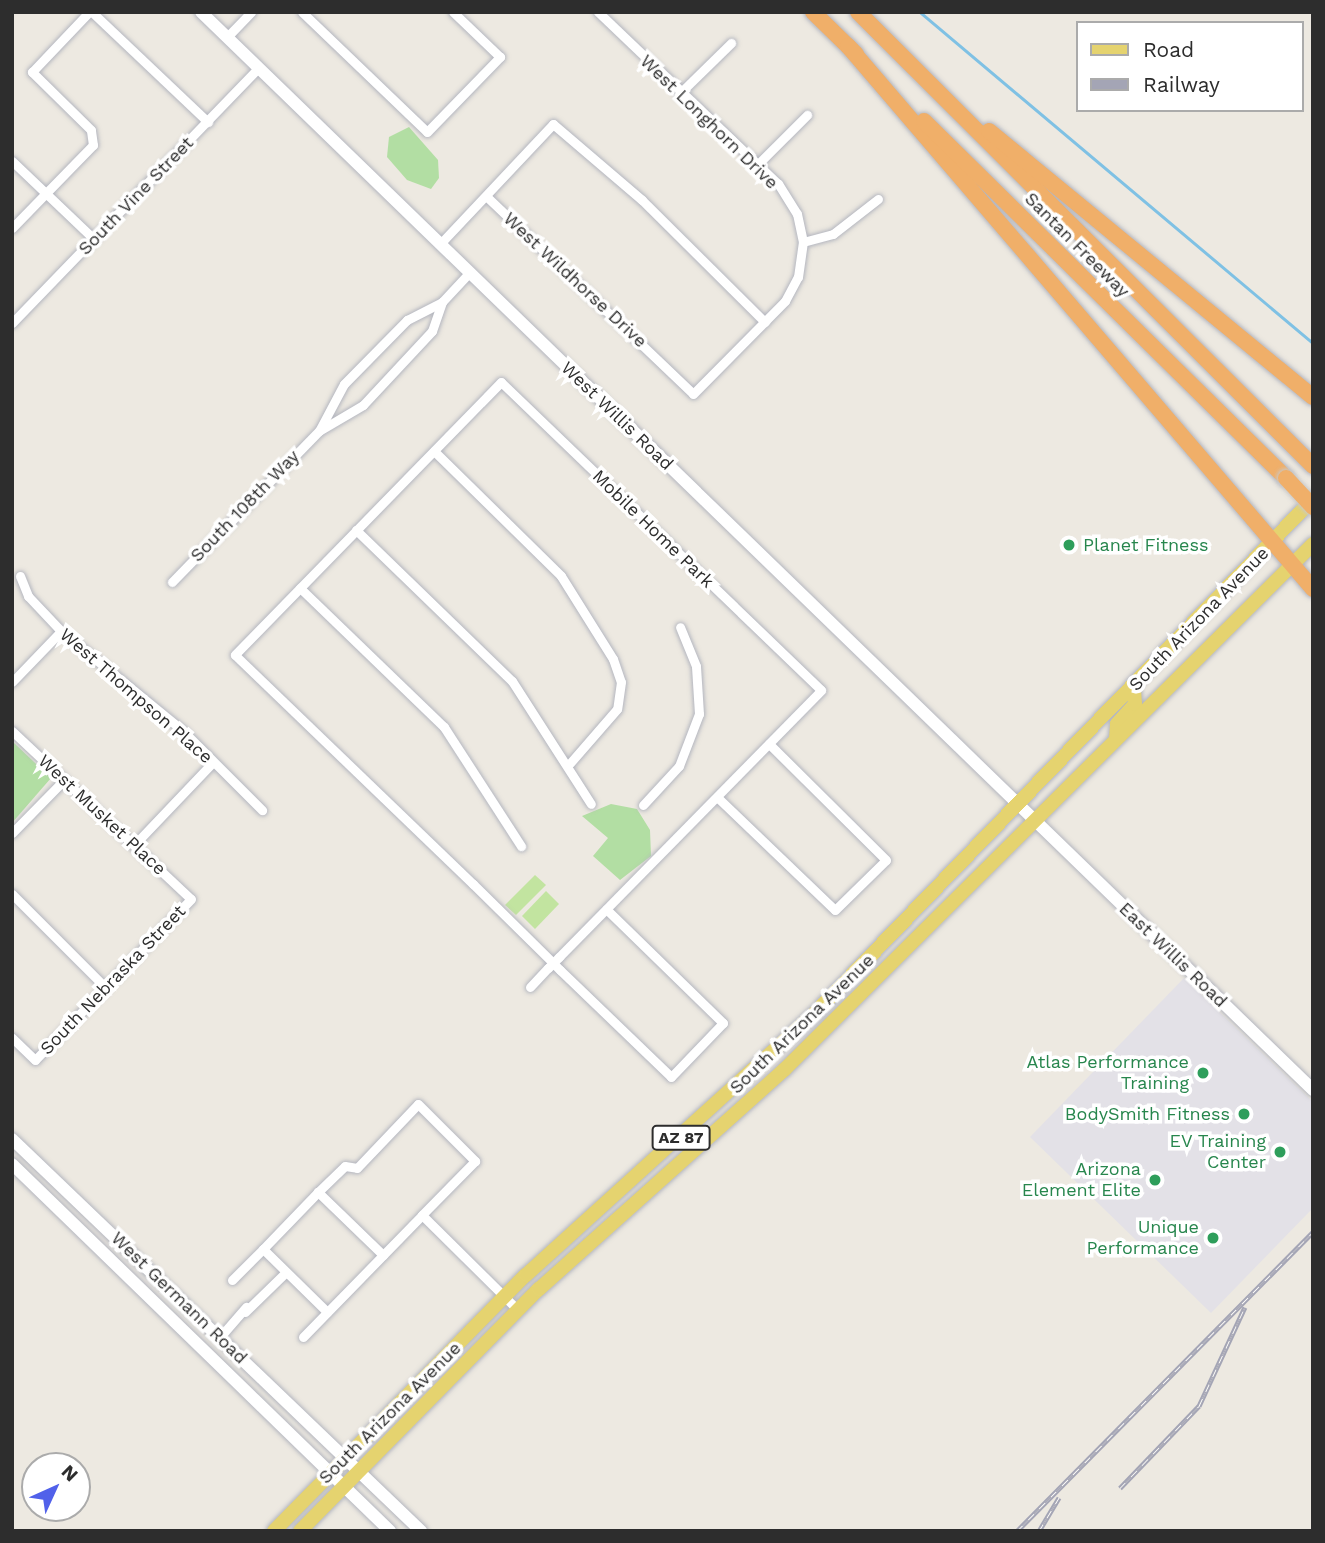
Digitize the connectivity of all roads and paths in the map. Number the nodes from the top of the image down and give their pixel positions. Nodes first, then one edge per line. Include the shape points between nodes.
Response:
1 (90, 12) edge
2 (201, 12) edge
3 (251, 12) edge
4 (302, 12) edge
5 (453, 12) edge
6 (813, 12) edge
7 (858, 12) edge
8 (604, 14) edge
9 (227, 37) junction
10 (731, 43) dead end
11 (848, 46) junction
12 (892, 47) junction
13 (258, 68) junction
14 (679, 94) junction
15 (807, 116) dead end
16 (208, 122) junction
17 (12, 161) edge
18 (757, 165) junction
19 (46, 194) junction
20 (486, 196) junction
21 (878, 199) dead end
22 (12, 228) edge
23 (94, 239) junction
24 (803, 242) junction
25 (440, 244) junction
26 (470, 272) junction
27 (442, 302) junction
28 (765, 322) junction
29 (12, 323) edge
30 (1313, 397) edge
31 (319, 431) junction
32 (434, 451) junction
33 (1308, 461) edge
34 (1313, 499) edge
35 (1313, 507) edge
36 (356, 530) junction
37 (1313, 544) edge
38 (1271, 545) junction
39 (1291, 566) junction
40 (20, 576) dead end
41 (172, 582) dead end
42 (300, 588) junction
43 (1313, 589) edge
44 (680, 627) dead end
45 (61, 631) junction
46 (12, 682) edge
47 (1134, 688) junction
48 (12, 731) edge
49 (1116, 739) junction
50 (769, 744) junction
51 (213, 762) junction
52 (570, 762) junction
53 (63, 780) junction
54 (717, 797) junction
55 (592, 804) dead end
56 (643, 805) dead end
57 (1018, 808) junction
58 (262, 810) dead end
59 (1032, 822) junction
60 (12, 833) edge
61 (135, 844) junction
62 (522, 846) dead end
63 (12, 894) edge
64 (191, 899) joint
65 (606, 909) junction
66 (553, 963) junction
67 (105, 987) junction
68 (530, 988) dead end
69 (12, 1038) edge
70 (1313, 1090) edge
71 (12, 1139) edge
72 (12, 1164) edge
73 (318, 1192) junction
74 (422, 1214) junction
75 (262, 1249) junction
76 (383, 1255) junction
77 (286, 1272) junction
78 (232, 1280) dead end
79 (505, 1297) junction
80 (184, 1303) junction
81 (518, 1310) junction
82 (327, 1312) junction
83 (170, 1317) junction
84 (220, 1337) junction
85 (303, 1337) dead end
86 (345, 1457) junction
87 (359, 1471) junction
88 (330, 1473) junction
89 (344, 1486) junction
90 (274, 1531) edge
91 (300, 1531) edge
92 (390, 1531) edge
93 (421, 1531) edge

1 - 16 street
1 - 19 street via 32,72 94,138
2 - 9 street, West Willis Road
3 - 9 street
4 - 5 street via 427,132 500,57
6 - 11 highway, Santan Freeway
7 - 12 highway, Santan Freeway
8 - 14 street, West Longhorn Drive
9 - 13 street, West Willis Road
10 - 14 street
11 - 35 highway, Santan Freeway, bridge
11 - 38 highway
12 - 30 highway
12 - 33 highway, Santan Freeway
13 - 16 street, South Vine Street
13 - 25 street, West Willis Road
14 - 18 street, West Longhorn Drive
15 - 18 street
16 - 23 street, South Vine Street
17 - 19 street
18 - 24 street, West Longhorn Drive via 797,214
19 - 22 street
19 - 23 street
20 - 25 street
20 - 28 street, West Wildhorse Drive via 693,394
20 - 28 street via 553,124 642,200
21 - 24 street via 833,234
23 - 29 street, South Vine Street
24 - 28 street via 798,277
25 - 26 street, West Willis Road
26 - 27 street, South 108th Way
26 - 57 street, West Willis Road
27 - 31 street, South 108th Way via 407,320 344,384
27 - 31 street, South 108th Way via 432,331 416,350 358,410
31 - 41 street, South 108th Way
32 - 36 street, Mobile Home Park
32 - 50 street, Mobile Home Park via 500,382 821,690
32 - 52 street via 561,576 613,659 621,682 617,709
34 - 38 main road, South Arizona Avenue / AZ 87
36 - 42 street, Mobile Home Park
36 - 52 street via 512,681
37 - 39 main road, South Arizona Avenue / AZ 87
38 - 39 highway
38 - 47 main road, South Arizona Avenue / AZ 87
39 - 43 highway
39 - 49 main road, South Arizona Avenue / AZ 87
40 - 45 street, West Thompson Place via 28,596
42 - 62 street via 444,727
42 - 66 street, Mobile Home Park via 235,655
44 - 56 street via 696,666 699,714 679,766
45 - 46 street
45 - 51 street, West Thompson Place
47 - 49 main road via 1135,704 1117,724
47 - 57 main road, South Arizona Avenue / AZ 87
48 - 53 street, West Musket Place
49 - 59 main road, South Arizona Avenue / AZ 87
50 - 54 street, Mobile Home Park
50 - 54 street via 886,860 835,910
51 - 58 street, West Thompson Place
51 - 61 street
52 - 55 street
53 - 60 street
53 - 61 street, West Musket Place
54 - 65 street, Mobile Home Park
57 - 59 street, West Willis Road
57 - 79 main road, South Arizona Avenue / AZ 87 via 720,1104
59 - 70 street, East Willis Road
59 - 81 main road, South Arizona Avenue / AZ 87 via 785,1070
61 - 64 street, West Musket Place
63 - 67 street
64 - 67 street, South Nebraska Street
65 - 66 street, Mobile Home Park
65 - 66 street, Mobile Home Park via 723,1023 671,1077
66 - 68 street, Mobile Home Park
67 - 69 street, South Nebraska Street via 35,1060
71 - 80 street, West Germann Road
72 - 83 street, West Germann Road
73 - 74 street via 345,1166 357,1168 418,1104 475,1161
73 - 75 street
73 - 76 street
74 - 76 street
74 - 79 street
75 - 77 street
75 - 78 street
76 - 82 street
77 - 82 street
77 - 84 street
79 - 81 street
79 - 86 main road, South Arizona Avenue / AZ 87
80 - 83 street
80 - 84 street, West Germann Road
81 - 87 main road, South Arizona Avenue / AZ 87
82 - 85 street
83 - 88 street, West Germann Road
84 - 86 street, West Germann Road
86 - 87 street, West Germann Road
86 - 88 main road, South Arizona Avenue / AZ 87
87 - 89 main road, South Arizona Avenue / AZ 87
87 - 93 street, West Germann Road
88 - 89 street, West Germann Road
88 - 90 main road, South Arizona Avenue / AZ 87
89 - 91 main road, South Arizona Avenue / AZ 87
89 - 92 street, West Germann Road

